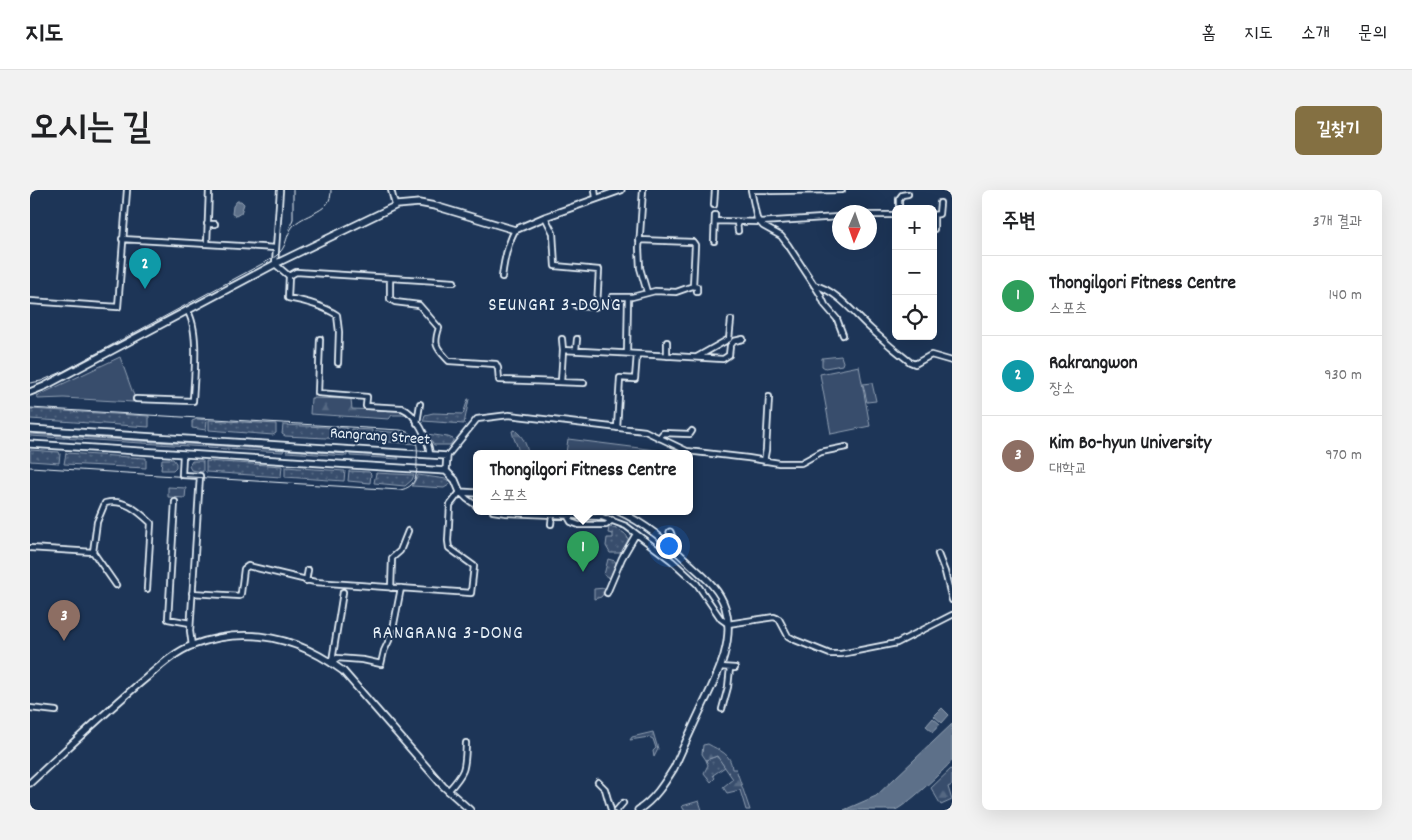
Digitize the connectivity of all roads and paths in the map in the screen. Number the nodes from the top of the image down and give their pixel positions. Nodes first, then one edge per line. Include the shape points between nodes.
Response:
1 (126, 190) edge
2 (209, 190) edge
3 (280, 190) edge
4 (391, 190) edge
5 (595, 190) edge
6 (621, 190) edge
7 (643, 190) edge
8 (714, 190) edge
9 (751, 190) edge
10 (771, 190) edge
11 (842, 190) edge
12 (908, 194) dead end
13 (596, 198) junction
14 (940, 203) dead end
15 (395, 205) junction
16 (714, 205) dead end
17 (899, 205) edge
18 (715, 215) dead end
19 (877, 215) edge
20 (892, 215) edge
21 (937, 215) edge
22 (545, 217) junction
23 (832, 218) edge
24 (715, 221) junction
25 (737, 222) junction
26 (760, 222) junction
27 (207, 224) junction
28 (215, 224) dead end
29 (515, 230) junction
30 (738, 231) dead end
31 (122, 239) junction
32 (639, 240) junction
33 (714, 241) dead end
34 (207, 244) junction
35 (276, 248) junction
36 (275, 264) junction
37 (289, 276) junction
38 (502, 277) dead end
39 (390, 279) junction
40 (454, 282) dead end
41 (814, 285) junction
42 (693, 286) junction
43 (647, 292) junction
44 (697, 292) dead end
45 (612, 296) dead end
46 (628, 297) junction
47 (30, 301) edge
48 (577, 306) dead end
49 (187, 310) junction
50 (731, 320) dead end
51 (843, 335) dead end
52 (320, 339) dead end
53 (562, 339) dead end
54 (577, 339) dead end
55 (744, 339) dead end
56 (668, 342) dead end
57 (563, 350) junction
58 (576, 350) junction
59 (627, 353) junction
60 (637, 354) junction
61 (667, 356) junction
62 (697, 358) junction
63 (952, 361) edge
64 (338, 363) dead end
65 (562, 382) junction
66 (584, 383) dead end
67 (30, 392) edge
68 (769, 397) dead end
69 (136, 399) dead end
70 (420, 404) dead end
71 (417, 423) junction
72 (30, 428) edge
73 (617, 428) junction
74 (692, 431) dead end
75 (659, 438) junction
76 (30, 444) edge
77 (846, 447) dead end
78 (683, 450) edge
79 (693, 453) edge
80 (183, 454) junction
81 (430, 454) junction
82 (447, 456) junction
83 (764, 461) junction
84 (446, 471) junction
85 (460, 492) junction
86 (473, 493) edge
87 (175, 502) dead end
88 (473, 503) edge
89 (552, 515) edge
90 (567, 515) joint
91 (626, 515) edge
92 (612, 520) junction
93 (551, 524) dead end
94 (408, 532) dead end
95 (670, 532) dead end
96 (636, 534) junction
97 (30, 548) edge
98 (93, 552) junction
99 (938, 554) dead end
100 (682, 556) junction
101 (308, 570) dead end
102 (306, 581) junction
103 (116, 586) dead end
104 (391, 588) junction
105 (401, 588) junction
106 (147, 589) dead end
107 (343, 592) dead end
108 (192, 593) junction
109 (607, 593) dead end
110 (952, 600) edge
111 (952, 616) edge
112 (190, 622) junction
113 (728, 624) junction
114 (192, 646) junction
115 (331, 663) junction
116 (720, 668) junction
117 (30, 708) edge
118 (722, 709) dead end
119 (56, 711) dead end
120 (466, 743) dead end
121 (598, 782) dead end
122 (30, 783) edge
123 (448, 791) junction
124 (623, 804) dead end
125 (470, 810) edge
126 (611, 810) edge
127 (616, 810) edge
128 (638, 810) edge

1 - 31 street
2 - 27 street
3 - 35 street
4 - 15 street
5 - 13 street
6 - 13 main road
7 - 32 street
8 - 16 street
9 - 10 street
9 - 26 street
10 - 11 street
12 - 17 street via 902,195
13 - 22 main road
14 - 21 street
15 - 29 main road via 419,203 435,206
15 - 36 main road
18 - 24 street
19 - 20 street
22 - 29 main road
22 - 48 street via 553,233 555,266 599,270 597,306
23 - 26 street
24 - 25 street
24 - 33 street
25 - 26 street
25 - 30 street
26 - 41 street via 781,236
27 - 28 street
27 - 34 street
29 - 38 street
31 - 34 street
31 - 47 street via 118,307
32 - 42 street via 693,242
32 - 43 street via 640,268
34 - 35 street
35 - 36 street
36 - 37 street
36 - 49 main road
37 - 39 street via 296,272
37 - 64 street via 288,298 337,315
39 - 40 street
39 - 65 street via 390,299 419,305 439,328 437,348 449,361 496,364 499,380
41 - 51 street via 837,319
41 - 63 street via 836,296 913,364 931,354
42 - 43 street via 676,292
42 - 44 street via 697,287
43 - 46 street
45 - 46 street
46 - 59 street
49 - 67 main road
49 - 69 street via 195,335 193,401
50 - 62 street via 729,339
52 - 71 street via 318,393 366,397 366,406 407,410
53 - 57 street
54 - 58 street
55 - 62 street via 732,343 726,358
56 - 61 street
57 - 58 street
57 - 65 street
58 - 59 street
59 - 60 street
60 - 61 street
60 - 73 street via 635,379 620,378
61 - 62 street
65 - 66 street
68 - 83 street
70 - 71 street
71 - 81 street via 429,445
72 - 81 main road, Rangrang Street
73 - 75 street via 645,431
73 - 82 street via 509,415 490,416 477,419
74 - 75 street via 690,434 663,433
75 - 78 street
76 - 80 main road, Rangrang Street
77 - 83 street via 821,452 801,463
79 - 83 street
80 - 84 main road, Rangrang Street
80 - 108 street via 182,475 200,476
81 - 82 main road, Rangrang Street
82 - 84 main road, Rangrang Street
84 - 85 main road
85 - 86 main road
85 - 88 street
85 - 105 street via 450,504 448,541 449,548 474,566 471,592
87 - 112 street via 168,619
89 - 93 street
90 - 92 street
90 - 92 street via 571,522 579,525 606,525
91 - 100 main road via 648,527
92 - 96 street
94 - 104 street via 400,551 392,558
95 - 100 main road
96 - 109 street
96 - 113 street via 697,584
97 - 98 street
98 - 103 street
98 - 106 street via 97,522 106,503 123,503 137,511 151,523
99 - 110 street
100 - 113 main road via 714,586 725,607
101 - 102 street
102 - 104 street
102 - 108 street via 248,566 244,570 240,596
104 - 105 street
105 - 115 street via 392,634 380,664 337,658
107 - 115 street
108 - 112 street
111 - 113 street via 897,643 841,654 830,654 795,640 774,617
112 - 114 street
113 - 116 main road
114 - 115 main road via 225,637 251,635 281,639
114 - 122 main road via 172,656 134,687
115 - 123 main road via 353,681
116 - 118 street via 733,668
116 - 128 main road via 666,782
117 - 119 street
120 - 123 street via 465,769
121 - 126 street via 605,789
123 - 125 main road
124 - 127 street

